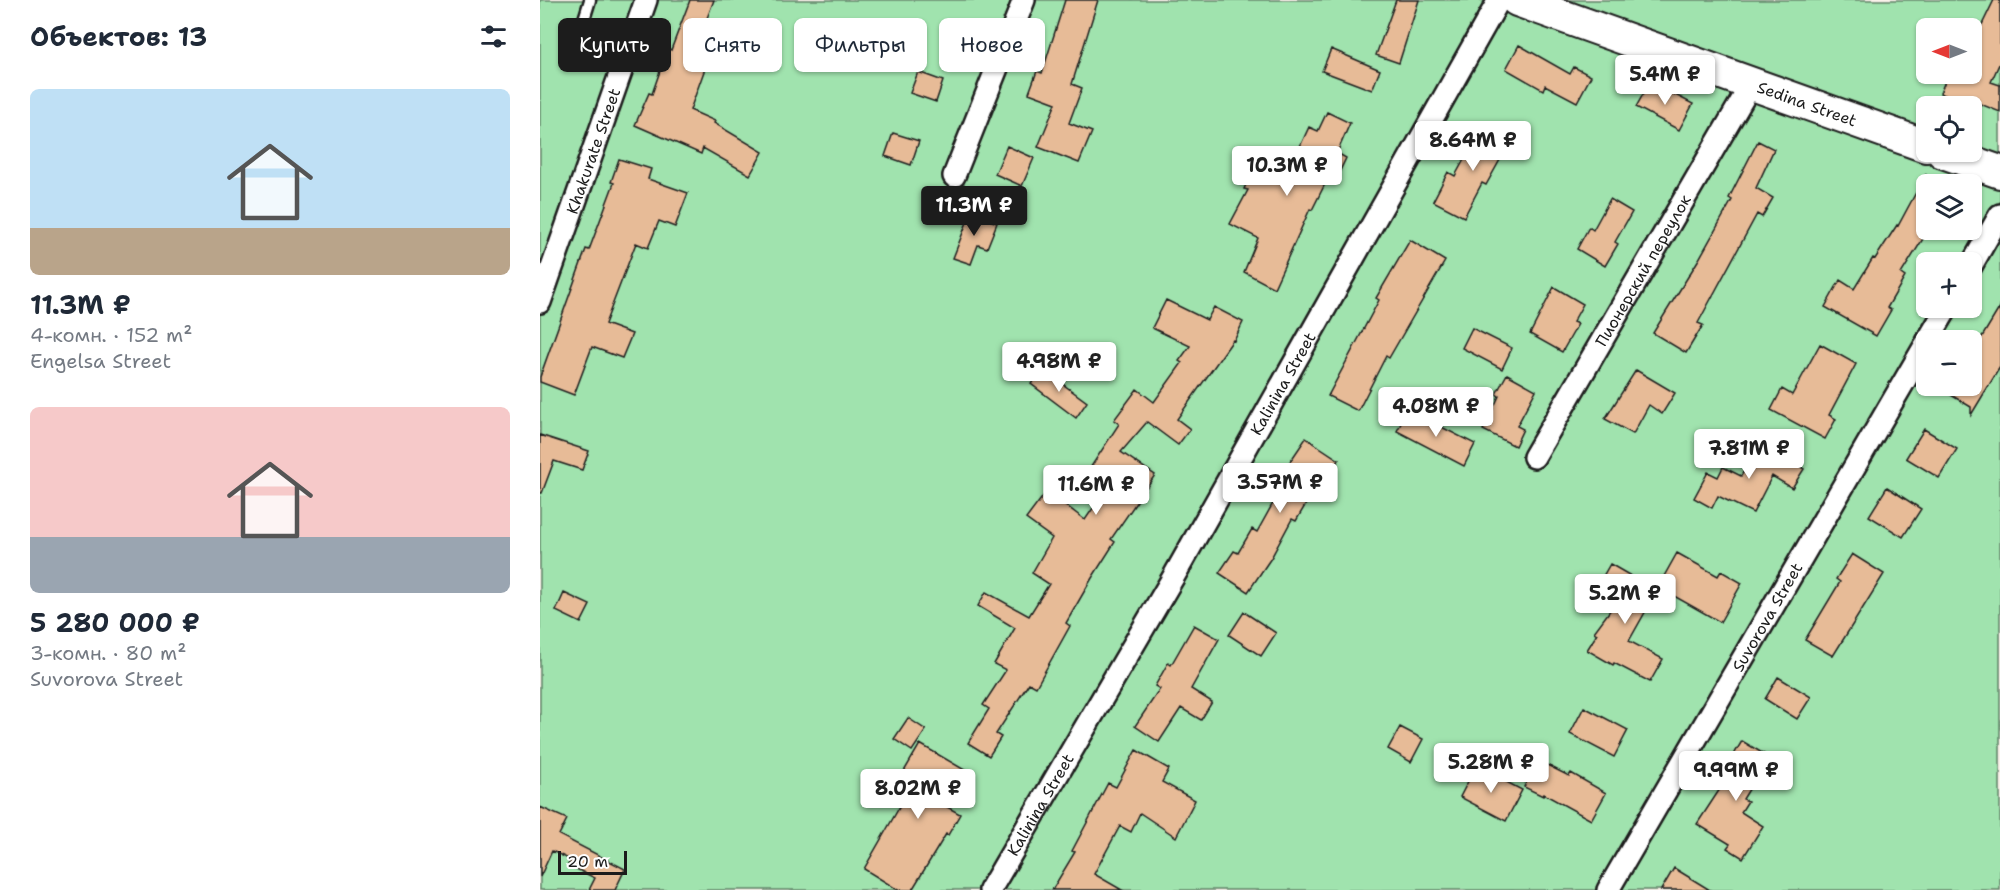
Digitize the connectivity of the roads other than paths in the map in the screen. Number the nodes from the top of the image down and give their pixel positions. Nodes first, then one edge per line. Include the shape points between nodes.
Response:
1 (590, 0) edge
2 (646, 0) edge
3 (1024, 0) edge
4 (1498, 0) edge
5 (1517, 0) edge
6 (584, 18) edge
7 (1752, 83) junction
8 (1916, 142) edge
9 (1972, 162) edge
10 (2000, 172) edge
11 (954, 176) dead end
12 (2000, 216) edge
13 (1979, 252) edge
14 (540, 302) edge
15 (1916, 361) edge
16 (1534, 457) dead end
17 (990, 890) edge
18 (1608, 890) edge

1 - 6 lane
2 - 14 street, Khakurate Street
3 - 11 street
4 - 17 street, Kalinina Street via 1174,576
5 - 7 street, Sedina Street
7 - 8 street, Sedina Street
7 - 16 street, Пионерский переулок
9 - 10 street
12 - 13 street
15 - 18 street, Suvorova Street

